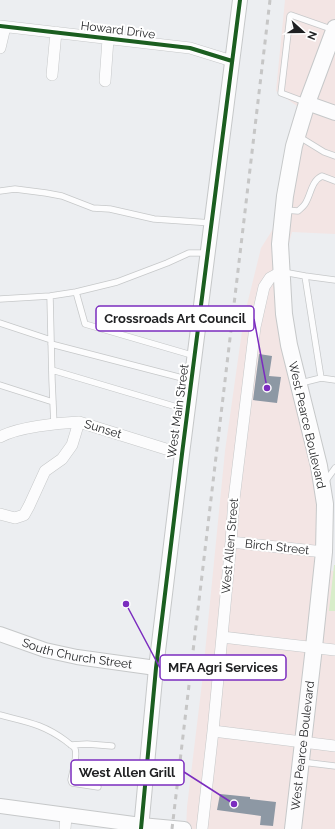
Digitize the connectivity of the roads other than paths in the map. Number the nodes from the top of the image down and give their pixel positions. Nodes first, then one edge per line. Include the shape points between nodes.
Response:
1 (238, 0) edge
2 (2, 27) edge
3 (335, 29) edge
4 (56, 32) junction
5 (108, 39) junction
6 (0, 48) edge
7 (232, 62) junction
8 (52, 75) dead end
9 (105, 81) dead end
10 (307, 102) junction
11 (335, 113) edge
12 (297, 136) junction
13 (335, 156) edge
14 (335, 181) edge
15 (0, 191) edge
16 (283, 210) junction
17 (212, 223) junction
18 (208, 253) junction
19 (281, 272) junction
20 (305, 276) junction
21 (335, 280) edge
22 (76, 292) junction
23 (50, 296) junction
24 (0, 299) edge
25 (0, 323) edge
26 (51, 342) junction
27 (195, 356) junction
28 (52, 370) junction
29 (321, 378) junction
30 (335, 380) edge
31 (192, 381) junction
32 (298, 384) junction
33 (0, 385) edge
34 (53, 402) junction
35 (188, 410) junction
36 (79, 422) junction
37 (54, 424) junction
38 (0, 437) edge
39 (182, 454) junction
40 (335, 468) edge
41 (322, 486) junction
42 (0, 514) edge
43 (231, 542) junction
44 (324, 552) junction
45 (0, 634) edge
46 (222, 637) junction
47 (314, 647) junction
48 (335, 650) edge
49 (156, 668) junction
50 (0, 715) edge
51 (213, 730) junction
52 (303, 742) junction
53 (71, 745) junction
54 (112, 746) dead end
55 (335, 746) edge
56 (300, 762) junction
57 (335, 766) edge
58 (98, 787) dead end
59 (0, 806) edge
60 (66, 822) edge
61 (141, 827) edge
62 (184, 829) edge
63 (202, 829) edge
64 (293, 829) edge

1 - 7 street, West Main Street
2 - 4 street, Howard Drive
2 - 6 street
3 - 10 main road, West Pearce Boulevard
3 - 10 lane via 290,16 281,93
4 - 5 street, Howard Drive
4 - 8 street
5 - 7 street, Howard Drive via 190,48
5 - 9 street
7 - 17 street, West Main Street
10 - 11 street
10 - 12 main road, West Pearce Boulevard
12 - 13 lane
12 - 16 main road, West Pearce Boulevard
14 - 16 lane via 322,176 318,178 305,206 298,211
15 - 17 lane via 15,189 46,193 62,196 93,208 110,209 154,219
16 - 19 main road, West Pearce Boulevard
17 - 18 street, West Main Street
18 - 22 lane via 189,252 117,282
18 - 27 street, West Main Street
19 - 20 lane
19 - 32 main road, West Pearce Boulevard via 284,314
19 - 43 street, West Allen Street via 270,278 264,287 255,326
20 - 21 lane
20 - 29 lane
22 - 23 lane
22 - 27 lane via 85,324
23 - 24 lane
23 - 26 lane
25 - 26 lane
26 - 28 lane
26 - 31 lane
27 - 31 street, West Main Street
28 - 34 lane
28 - 35 lane
29 - 30 lane
29 - 32 lane
31 - 35 street, West Main Street
32 - 41 main road, West Pearce Boulevard
33 - 34 lane
34 - 37 lane
35 - 39 street, West Main Street
36 - 37 street, Sunset
36 - 39 street, Sunset
36 - 42 street via 72,445 62,459 45,471 24,515 15,518
37 - 38 street, Sunset via 9,432
39 - 49 street, West Main Street
40 - 41 lane
41 - 44 main road, West Pearce Boulevard via 325,504
43 - 44 street, Birch Street
43 - 46 street, West Allen Street
44 - 47 main road, West Pearce Boulevard
45 - 49 street, South Church Street via 45,650
46 - 47 street
46 - 51 street, West Allen Street
47 - 48 street
47 - 52 main road, West Pearce Boulevard
49 - 61 street, West Main Street
50 - 53 lane via 39,725
51 - 52 street
51 - 63 street, West Allen Street
52 - 55 street
52 - 56 main road, West Pearce Boulevard
53 - 54 lane
53 - 58 lane via 76,755 72,783
56 - 57 lane
56 - 64 main road, West Pearce Boulevard
59 - 60 street
60 - 61 street
61 - 62 street

